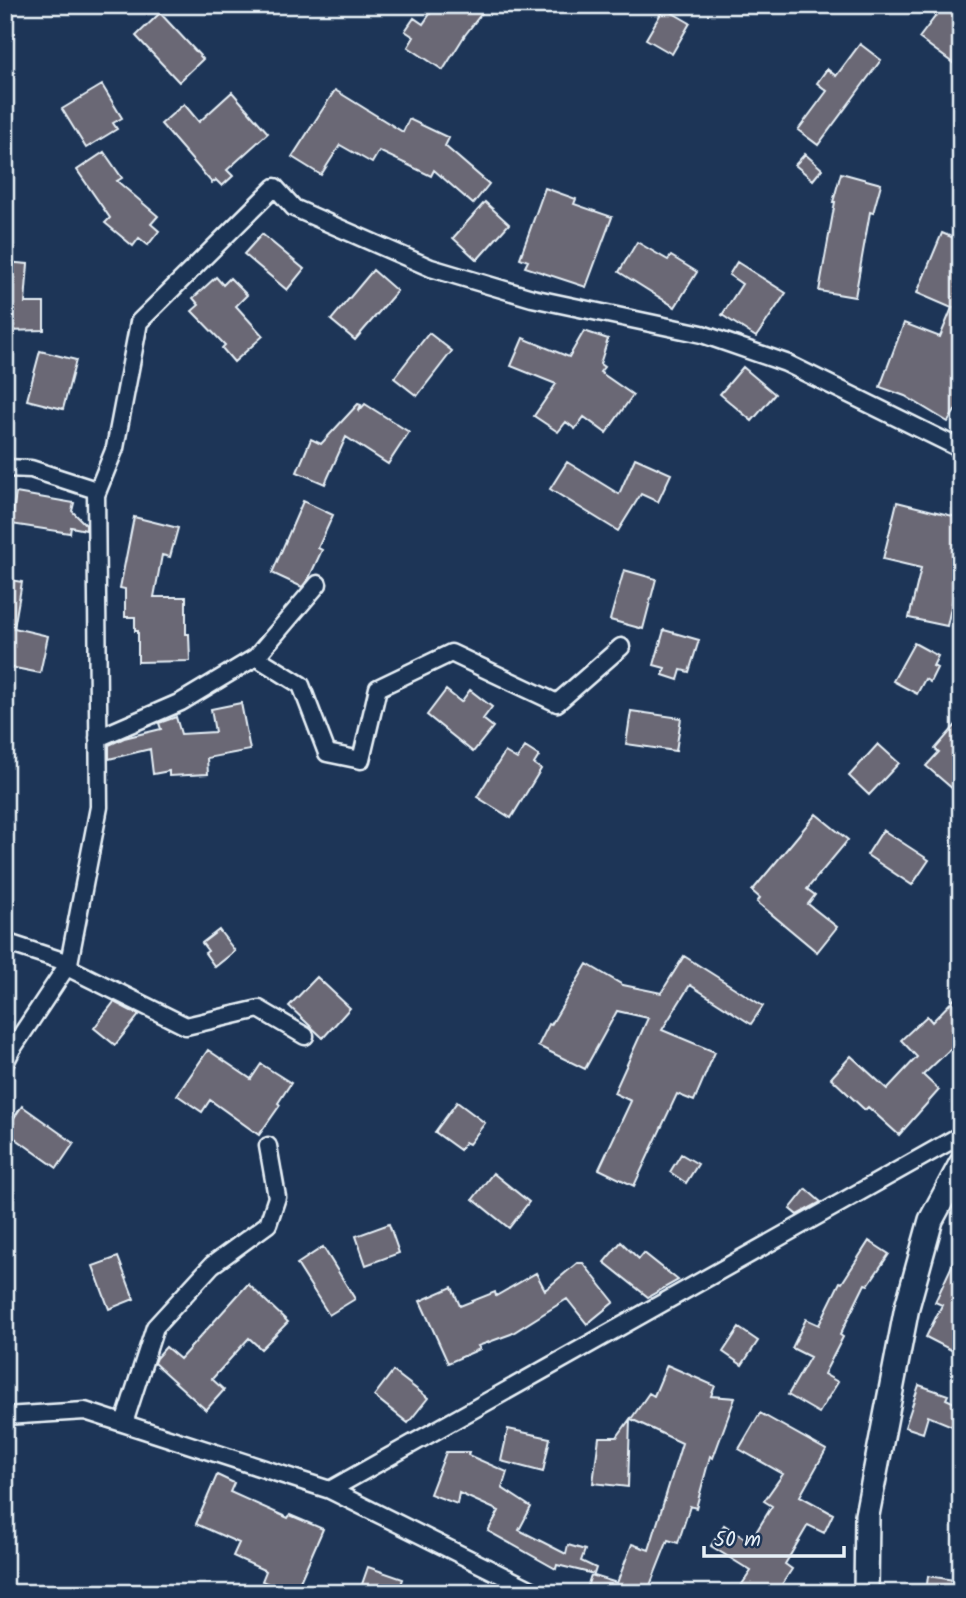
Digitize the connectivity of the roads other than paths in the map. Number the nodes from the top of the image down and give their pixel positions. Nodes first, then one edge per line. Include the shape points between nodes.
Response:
1 (961, 449) edge
2 (5, 468) edge
3 (96, 495) junction
4 (318, 584) dead end
5 (621, 647) dead end
6 (256, 657) junction
7 (98, 738) junction
8 (5, 942) edge
9 (68, 965) junction
10 (305, 1036) dead end
11 (5, 1063) edge
12 (961, 1135) edge
13 (268, 1146) dead end
14 (961, 1164) edge
15 (5, 1416) edge
16 (124, 1423) junction
17 (330, 1490) junction
18 (538, 1593) edge
19 (866, 1593) edge

1 - 3 street via 786,363 702,334 532,298 431,268 294,208 275,187 139,322 115,447
2 - 3 street via 31,469 96,490
3 - 7 street
4 - 6 street
5 - 6 street via 556,703 451,653 378,688 360,760 327,753 301,685
6 - 7 street via 181,702
7 - 9 street via 99,807
8 - 9 street
9 - 10 street via 186,1026 259,1009
9 - 11 street
12 - 17 street
13 - 16 street via 277,1197 268,1224 212,1265 155,1327
14 - 19 main road via 931,1220 907,1307 867,1515
15 - 16 street via 85,1410
16 - 17 street
17 - 18 street

